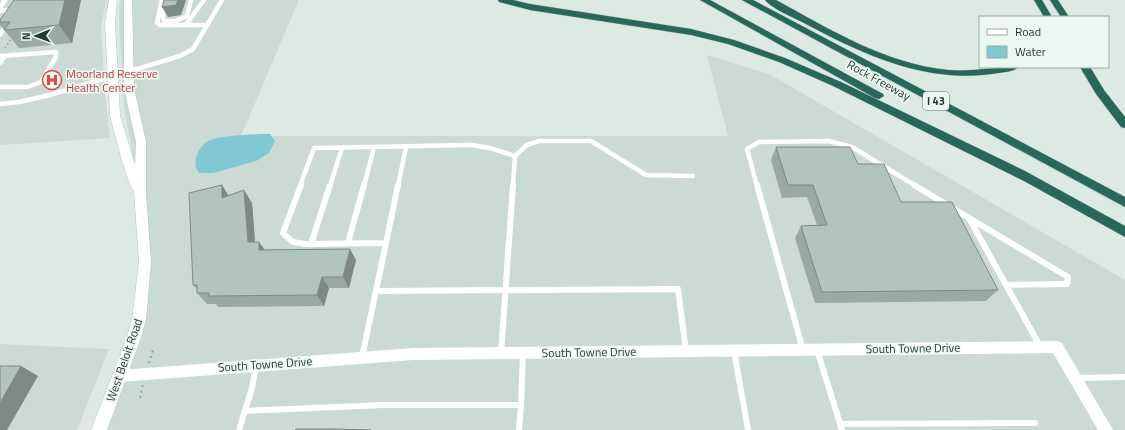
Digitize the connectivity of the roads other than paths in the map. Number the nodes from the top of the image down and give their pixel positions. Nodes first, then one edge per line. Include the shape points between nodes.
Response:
1 (5, 0) edge
2 (113, 0) edge
3 (128, 0) edge
4 (134, 0) edge
5 (163, 0) edge
6 (191, 0) edge
7 (204, 0) edge
8 (222, 0) edge
9 (502, 0) edge
10 (704, 0) edge
11 (746, 0) edge
12 (769, 0) edge
13 (1038, 0) edge
14 (1054, 0) edge
15 (20, 5) edge
16 (0, 8) edge
17 (17, 10) junction
18 (0, 11) edge
19 (13, 15) edge
20 (127, 15) junction
21 (1048, 16) edge
22 (1063, 16) edge
23 (10, 20) edge
24 (186, 25) junction
25 (208, 25) junction
26 (0, 35) edge
27 (2, 55) edge
28 (0, 63) edge
29 (1010, 68) edge
30 (1086, 68) edge
31 (129, 71) junction
32 (112, 76) junction
33 (0, 87) edge
34 (0, 104) edge
35 (1125, 124) edge
36 (374, 147) junction
37 (406, 147) junction
38 (342, 148) junction
39 (514, 156) junction
40 (693, 176) dead end
41 (1028, 178) junction
42 (140, 194) junction
43 (1125, 202) edge
44 (969, 217) junction
45 (1125, 232) edge
46 (348, 243) junction
47 (386, 243) junction
48 (311, 244) junction
49 (1006, 285) junction
50 (505, 290) junction
51 (376, 291) junction
52 (1040, 347) junction
53 (803, 350) junction
54 (817, 350) junction
55 (686, 351) junction
56 (734, 351) junction
57 (523, 352) junction
58 (501, 353) junction
59 (362, 357) junction
60 (256, 365) junction
61 (120, 376) junction
62 (1125, 377) edge
63 (1077, 378) junction
64 (521, 405) junction
65 (245, 411) junction
66 (1035, 424) dead end
67 (841, 427) edge
68 (99, 430) edge
69 (239, 430) edge
70 (519, 430) edge
71 (748, 430) edge
72 (1106, 430) edge

1 - 16 lane
2 - 32 main road, West Beloit Road via 110,22
3 - 20 main road, West Beloit Road
4 - 20 main road
5 - 6 lane via 163,17 164,21 168,22 184,19
5 - 24 lane via 157,23 164,26
7 - 24 lane
8 - 25 lane
9 - 41 highway via 530,7 691,32 731,42 775,57 837,84
10 - 41 highway, Rock Freeway / I 43
11 - 43 highway, Rock Freeway / I 43
12 - 29 highway via 869,52 898,63 933,71 966,74 996,72
13 - 21 highway
14 - 22 highway
15 - 17 lane
17 - 18 lane
17 - 19 lane
20 - 31 main road, West Beloit Road
23 - 26 lane
24 - 25 lane
25 - 31 lane via 193,49 180,56
27 - 28 lane
27 - 33 lane via 56,52 56,57 41,82 27,87
30 - 35 highway via 1100,92
31 - 32 lane
31 - 42 main road, West Beloit Road via 129,88 141,142
32 - 34 lane via 25,101
32 - 42 main road, West Beloit Road via 115,116
36 - 37 lane
36 - 38 lane
36 - 46 lane
37 - 39 lane via 472,145
37 - 47 lane
38 - 48 lane
38 - 48 lane via 314,148 284,233 292,242
39 - 40 lane via 527,145 539,141 591,141 646,175
39 - 50 lane
41 - 45 highway, Rock Freeway / I 43
42 - 61 main road, West Beloit Road via 145,262 139,320
44 - 49 lane
44 - 49 lane via 1068,276 1067,284
44 - 53 lane via 852,147 829,141 759,142 747,150
46 - 47 lane
46 - 48 lane
47 - 51 lane
49 - 52 lane
50 - 51 lane
50 - 55 lane via 678,289
50 - 58 lane
51 - 59 lane
52 - 54 street, South Towne Drive
52 - 63 street, South Towne Drive via 1058,347
53 - 54 street, South Towne Drive
53 - 56 street, South Towne Drive
54 - 67 lane
55 - 56 street, South Towne Drive
55 - 57 street, South Towne Drive
56 - 71 lane
57 - 58 street, South Towne Drive
57 - 64 lane
58 - 59 street, South Towne Drive
59 - 60 street, South Towne Drive
60 - 61 street, South Towne Drive
60 - 65 lane
61 - 68 main road, West Beloit Road
62 - 63 lane
63 - 72 street
64 - 65 lane via 401,404
64 - 70 lane
65 - 69 lane
66 - 67 lane

